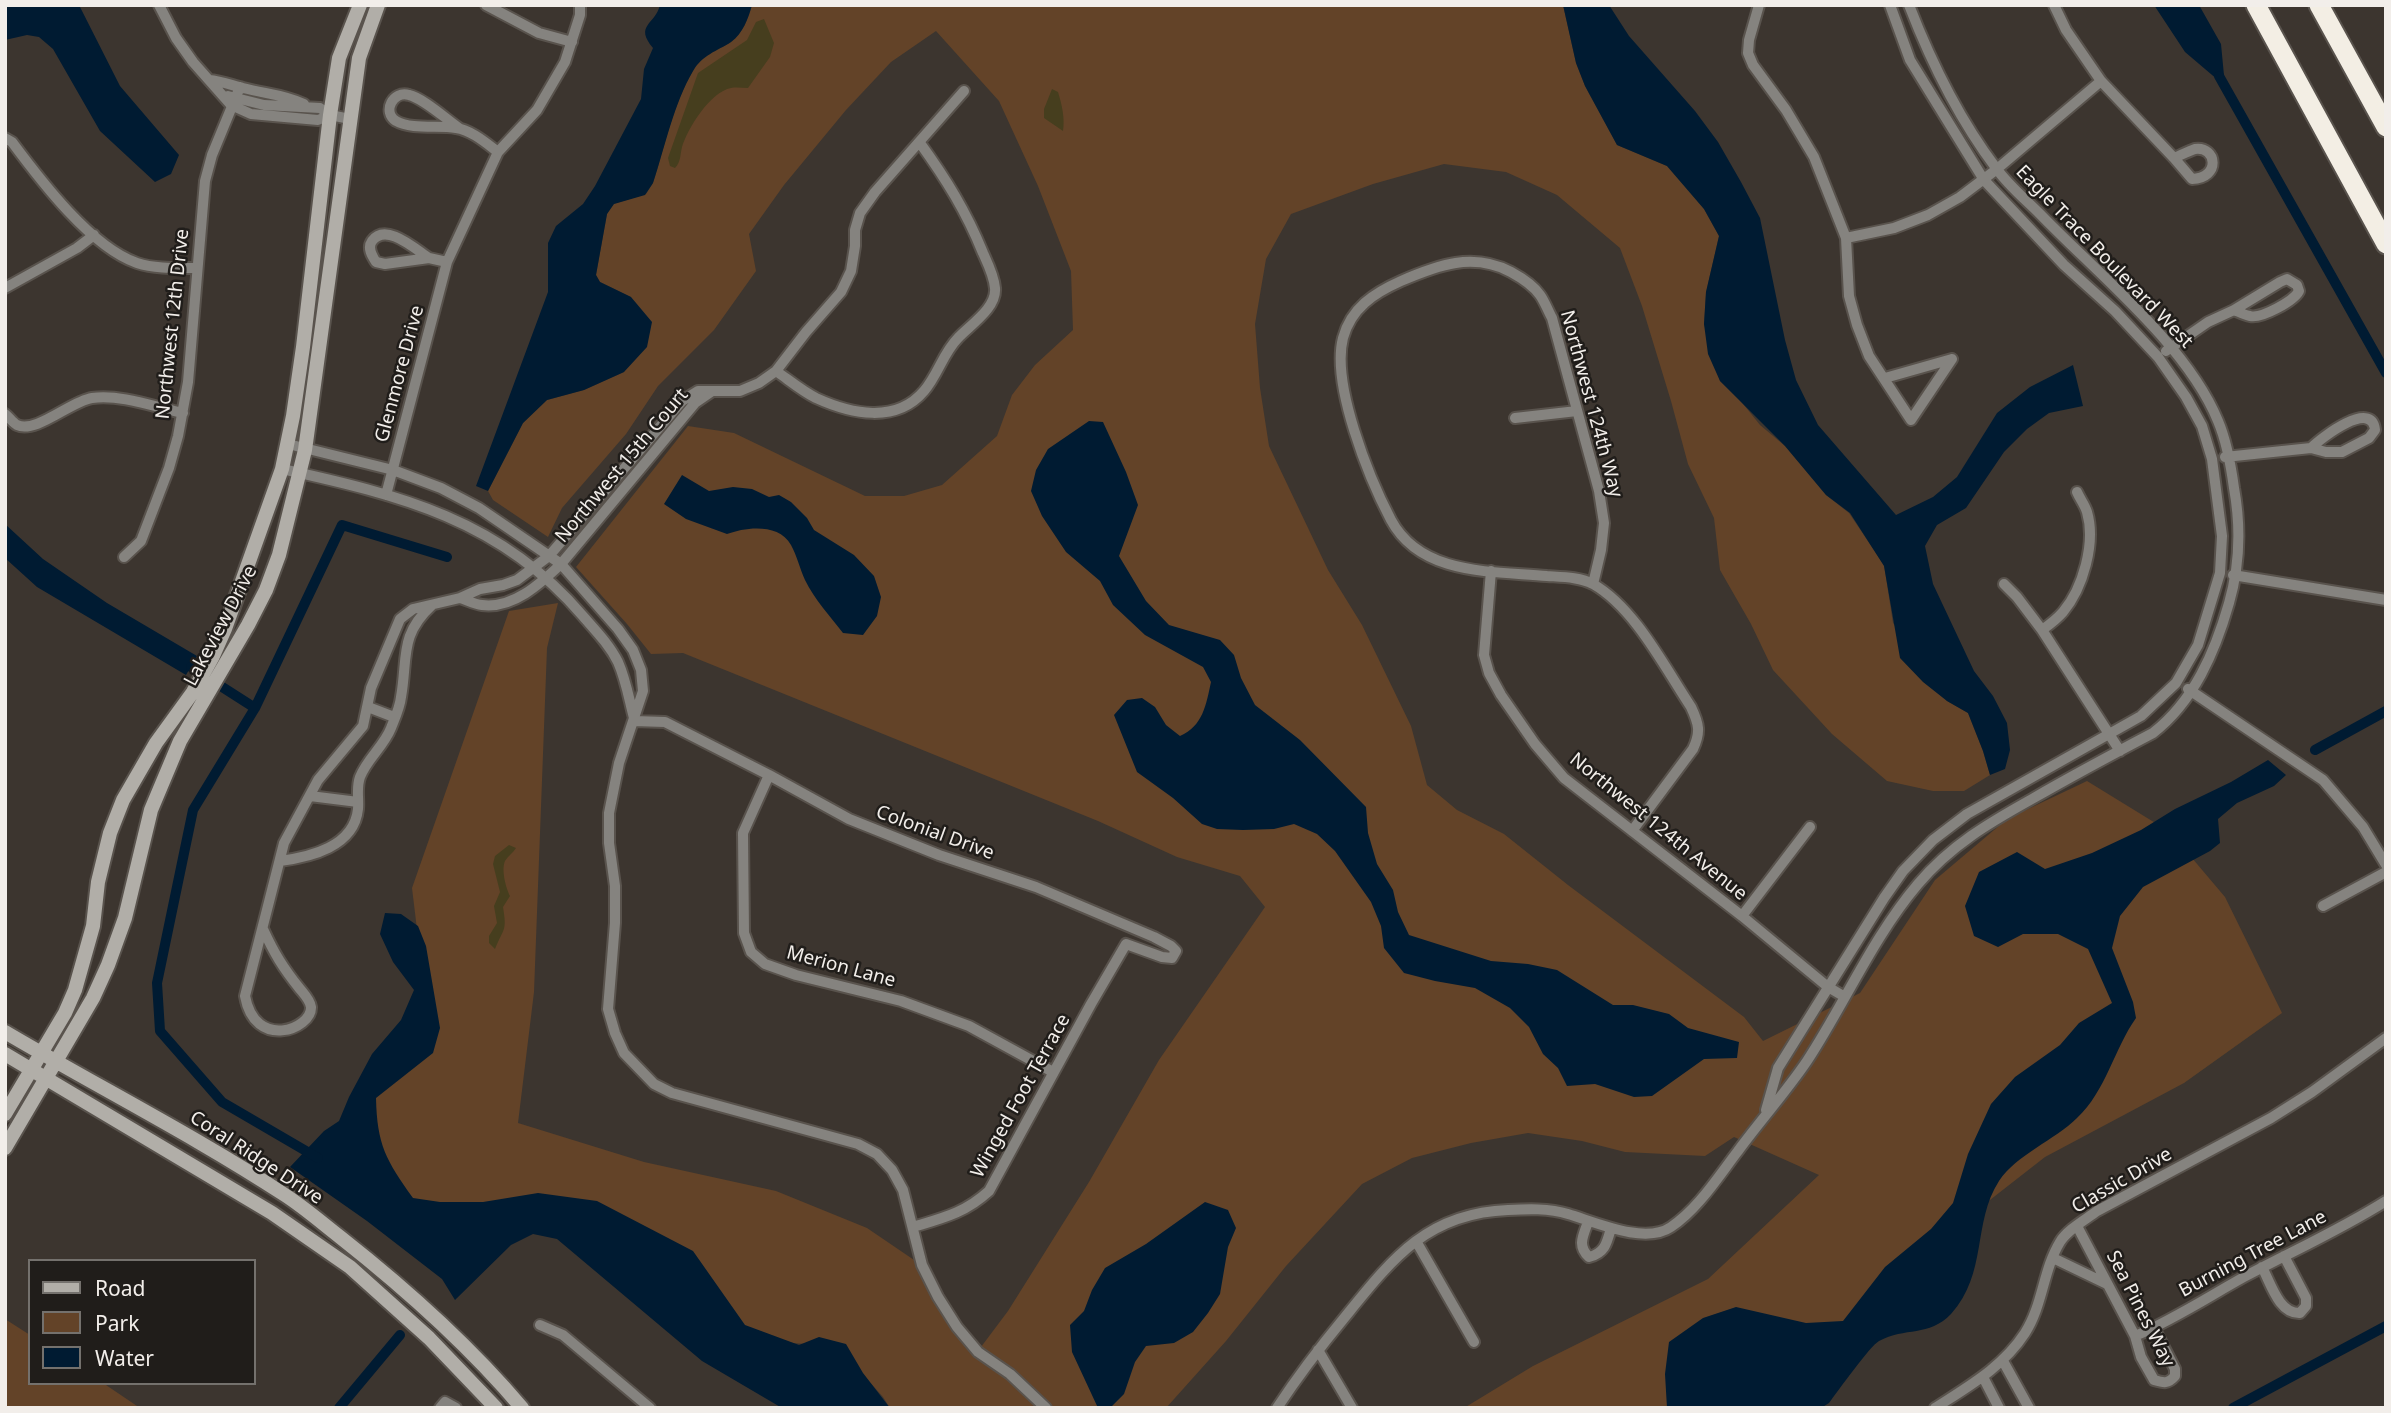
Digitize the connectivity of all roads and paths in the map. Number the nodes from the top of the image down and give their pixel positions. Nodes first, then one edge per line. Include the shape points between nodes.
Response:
1 (173, 5) edge
2 (360, 5) edge
3 (378, 5) edge
4 (486, 5) edge
5 (580, 5) edge
6 (1759, 5) edge
7 (1890, 5) edge
8 (1909, 5) edge
9 (2054, 5) edge
10 (2256, 5) edge
11 (2319, 5) edge
12 (160, 9) edge
13 (501, 9) edge
14 (572, 42) junction
15 (2101, 81) junction
16 (211, 82) junction
17 (240, 87) junction
18 (964, 91) dead end
19 (233, 102) junction
20 (310, 107) junction
21 (330, 115) junction
22 (350, 119) junction
23 (2386, 127) edge
24 (459, 128) junction
25 (5, 138) edge
26 (920, 142) junction
27 (498, 152) junction
28 (2174, 158) dead end
29 (1997, 169) junction
30 (1984, 180) junction
31 (94, 235) junction
32 (1846, 238) junction
33 (2386, 244) edge
34 (429, 258) junction
35 (447, 261) junction
36 (196, 268) junction
37 (5, 288) edge
38 (2234, 310) junction
39 (2171, 348) junction
40 (2158, 357) junction
41 (776, 372) junction
42 (1885, 378) junction
43 (711, 392) junction
44 (1577, 411) junction
45 (183, 413) junction
46 (5, 414) edge
47 (1515, 418) dead end
48 (288, 444) junction
49 (2311, 448) junction
50 (305, 450) junction
51 (2229, 457) junction
52 (2212, 458) junction
53 (282, 470) junction
54 (393, 470) junction
55 (300, 473) junction
56 (2077, 492) dead end
57 (386, 495) junction
58 (549, 556) junction
59 (124, 557) dead end
60 (561, 564) junction
61 (535, 568) junction
62 (1491, 571) junction
63 (2220, 573) junction
64 (2237, 576) junction
65 (547, 578) junction
66 (1592, 584) junction
67 (2004, 584) dead end
68 (460, 598) junction
69 (2386, 600) edge
70 (434, 604) junction
71 (2042, 631) junction
72 (219, 661) junction
73 (2176, 683) junction
74 (2191, 691) junction
75 (199, 695) junction
76 (368, 707) junction
77 (394, 717) junction
78 (635, 721) junction
79 (2110, 735) junction
80 (2120, 751) junction
81 (769, 775) junction
82 (310, 796) junction
83 (358, 802) junction
84 (1810, 827) dead end
85 (1632, 831) junction
86 (280, 861) junction
87 (2386, 865) edge
88 (2386, 872) edge
89 (2323, 906) dead end
90 (1742, 916) junction
91 (262, 929) junction
92 (1126, 944) joint
93 (1828, 987) junction
94 (1844, 997) junction
95 (5, 1032) edge
96 (2386, 1038) edge
97 (42, 1052) junction
98 (5, 1054) edge
99 (57, 1061) junction
100 (32, 1070) junction
101 (1054, 1072) junction
102 (47, 1079) junction
103 (5, 1114) edge
104 (1764, 1116) junction
105 (5, 1148) edge
106 (2386, 1201) edge
107 (1588, 1222) junction
108 (2077, 1226) junction
109 (913, 1227) junction
110 (1611, 1228) junction
111 (1416, 1241) junction
112 (2284, 1256) junction
113 (2053, 1258) junction
114 (2262, 1268) junction
115 (2108, 1283) junction
116 (540, 1325) dead end
117 (2154, 1328) junction
118 (2135, 1336) junction
119 (1474, 1342) dead end
120 (1318, 1350) junction
121 (2003, 1360) junction
122 (1983, 1377) junction
123 (440, 1408) edge
124 (456, 1408) edge
125 (496, 1408) edge
126 (522, 1408) edge
127 (650, 1408) edge
128 (1046, 1408) edge
129 (1277, 1408) edge
130 (1352, 1408) edge
131 (1935, 1408) edge
132 (1999, 1408) edge
133 (2029, 1408) edge

1 - 12 street
2 - 21 street, Lakeview Drive via 339,58
3 - 22 street, Lakeview Drive via 359,58
4 - 13 street
5 - 14 street, Glenmore Drive
6 - 32 street via 1748,53 1814,157
7 - 30 street, Eagle Trace Boulevard West via 1910,60
8 - 29 street, Eagle Trace Boulevard West via 1927,52
9 - 15 street
10 - 33 highway
11 - 23 highway
12 - 16 street via 192,62
13 - 14 street via 539,33
14 - 27 street, Glenmore Drive via 537,110
15 - 28 street
15 - 29 street
16 - 17 street
16 - 19 street
17 - 19 street, Northwest 12th Drive
17 - 20 street via 286,95
18 - 26 street, Northwest 15th Court
19 - 20 street
19 - 21 street via 251,114 318,120
19 - 36 street, Northwest 12th Drive via 205,181
20 - 21 street
21 - 22 street
21 - 48 street, Lakeview Drive
22 - 50 street, Lakeview Drive
24 - 24 street via 403,124 393,119 391,104 394,97 412,95
24 - 27 street
25 - 31 street
26 - 41 street, Northwest 15th Court via 860,212 851,271 841,292
26 - 41 street via 952,187 974,230 996,290 992,302 956,339 925,391 895,412 874,414 843,408 814,397
27 - 35 street, Glenmore Drive
29 - 30 street
29 - 39 street, Eagle Trace Boulevard West
30 - 32 street via 1928,215
30 - 40 street, Eagle Trace Boulevard West
31 - 36 street via 139,264
31 - 37 street
32 - 42 street via 1849,296 1857,325 1869,356
34 - 34 street via 385,264 376,262 370,246 383,234 393,235
34 - 35 street
35 - 54 street, Glenmore Drive
36 - 45 street, Northwest 12th Drive
38 - 38 street via 2261,316 2296,297 2297,285 2287,279
38 - 39 street
39 - 40 street
39 - 51 street, Eagle Trace Boulevard West via 2201,389 2218,421
40 - 52 street, Eagle Trace Boulevard West via 2202,426
41 - 43 street, Northwest 15th Court via 740,391
42 - 42 street via 1911,420 1952,359
43 - 58 street, Northwest 15th Court via 698,391 682,401
43 - 60 street, Northwest 15th Court via 695,403
44 - 47 street
44 - 62 street, Northwest 124th Way via 1544,302 1522,278 1499,266 1475,260 1427,270 1375,293 1351,320 1340,355 1341,375 1354,428 1392,523 1418,550 1437,560
44 - 66 street, Northwest 124th Way via 1604,523
45 - 46 street via 91,398 25,427
45 - 59 street, Northwest 12th Drive via 169,468 141,541
48 - 50 street
48 - 53 street, Lakeview Drive
49 - 49 street via 2342,452 2369,438 2374,424 2358,417
49 - 51 street
50 - 54 street
50 - 55 street, Lakeview Drive
51 - 52 street
51 - 64 street, Eagle Trace Boulevard West via 2239,536
52 - 63 street, Eagle Trace Boulevard West via 2222,536
53 - 55 street
53 - 72 street, Lakeview Drive via 225,629
54 - 57 street, Glenmore Drive
54 - 58 street via 479,508
55 - 57 street
55 - 72 street, Lakeview Drive via 266,590
56 - 71 street via 2089,520 2086,562 2071,601
57 - 61 street via 465,524
58 - 60 street
58 - 61 street, Northwest 15th Court
60 - 65 street, Northwest 15th Court
60 - 78 street via 633,650 643,691
61 - 65 street
61 - 68 street, Northwest 15th Court via 509,583
62 - 66 street, Northwest 124th Way
62 - 85 street, Northwest 124th Avenue via 1485,655 1489,673 1535,744 1564,778
63 - 64 street
63 - 73 street, Eagle Trace Boulevard West via 2198,645
64 - 69 street
64 - 74 street, Eagle Trace Boulevard West via 2212,656
65 - 68 street, Northwest 15th Court via 506,603 481,605
65 - 78 street via 616,659
66 - 85 street, Northwest 124th Way via 1627,610 1699,723 1693,749
67 - 71 street
68 - 70 street, Northwest 15th Court
70 - 76 street, Northwest 15th Court via 413,609 400,620 371,688
70 - 77 street via 411,630 401,700
71 - 79 street
72 - 75 street, Lakeview Drive
73 - 74 street
73 - 79 street, Eagle Trace Boulevard West via 2141,716
74 - 80 street, Eagle Trace Boulevard West via 2168,721
74 - 87 street via 2323,780 2363,827
75 - 97 street, Lakeview Drive via 156,743 123,800 110,833 83,965 65,1013
75 - 99 street, Lakeview Drive via 151,810 125,918 108,965
76 - 77 street
76 - 82 street, Northwest 15th Court via 363,726 328,766
77 - 83 street via 383,744 361,775
78 - 81 street, Colonial Drive via 665,722
78 - 109 street via 619,763 609,813 615,923 608,1009 624,1053 654,1084 672,1093 858,1144 877,1154 903,1190
79 - 80 street
79 - 93 street, Eagle Trace Boulevard West via 1966,814 1933,841 1890,889
80 - 94 street, Eagle Trace Boulevard West via 1979,829 1946,854 1899,908
81 - 92 street, Colonial Drive via 849,820 1036,887 1154,937 1175,951 1172,958 1163,957
81 - 101 street, Merion Lane via 743,833 744,933 751,952 765,964 796,975 901,1001 969,1026
82 - 83 street
82 - 86 street, Northwest 15th Court via 284,843
83 - 86 street via 355,818 341,840 324,851
84 - 90 street
85 - 90 street, Northwest 124th Avenue
86 - 91 street, Northwest 15th Court
88 - 89 street
90 - 93 street, Northwest 124th Avenue
91 - 91 street, Northwest 15th Court via 245,996 247,1011 256,1023 278,1032 309,1017 311,1007 276,959
92 - 101 street, Winged Foot Terrace
93 - 94 street, Northwest 124th Avenue
93 - 104 street, Eagle Trace Boulevard West via 1779,1068
94 - 104 street, Eagle Trace Boulevard West via 1806,1062
95 - 97 street, Coral Ridge Drive
96 - 108 street, Classic Drive via 2271,1118
97 - 99 street, Coral Ridge Drive
97 - 100 street, Lakeview Drive
98 - 100 street, Coral Ridge Drive
99 - 102 street, Lakeview Drive
99 - 126 street, Coral Ridge Drive via 288,1196 446,1325
100 - 102 street, Coral Ridge Drive
100 - 103 street, Lakeview Drive
101 - 109 street, Winged Foot Terrace via 989,1192 974,1206
102 - 105 street, Lakeview Drive
102 - 125 street, Coral Ridge Drive via 272,1213 350,1267 429,1338
104 - 110 street, Eagle Trace Boulevard West via 1714,1183 1668,1230 1650,1234
106 - 112 street, Burning Tree Lane
107 - 110 street
107 - 110 street via 1581,1241 1589,1257 1606,1247
107 - 111 street via 1565,1213 1488,1211 1450,1220
108 - 113 street, Classic Drive via 2061,1240
108 - 115 street, Sea Pines Way
109 - 128 street via 922,1265 957,1327 978,1352
111 - 119 street
111 - 120 street via 1393,1259
112 - 114 street, Burning Tree Lane
112 - 114 street via 2306,1298 2300,1313 2283,1308
113 - 115 street
113 - 121 street, Classic Drive via 2038,1307
114 - 117 street, Burning Tree Lane
115 - 118 street, Sea Pines Way
116 - 127 street via 563,1335
117 - 118 street, Burning Tree Lane
117 - 118 street, Sea Pines Way via 2175,1369 2170,1382 2154,1380
120 - 129 street
120 - 130 street
121 - 122 street, Classic Drive
121 - 133 street
122 - 131 street, Classic Drive
122 - 132 street
123 - 124 street via 445,1402

